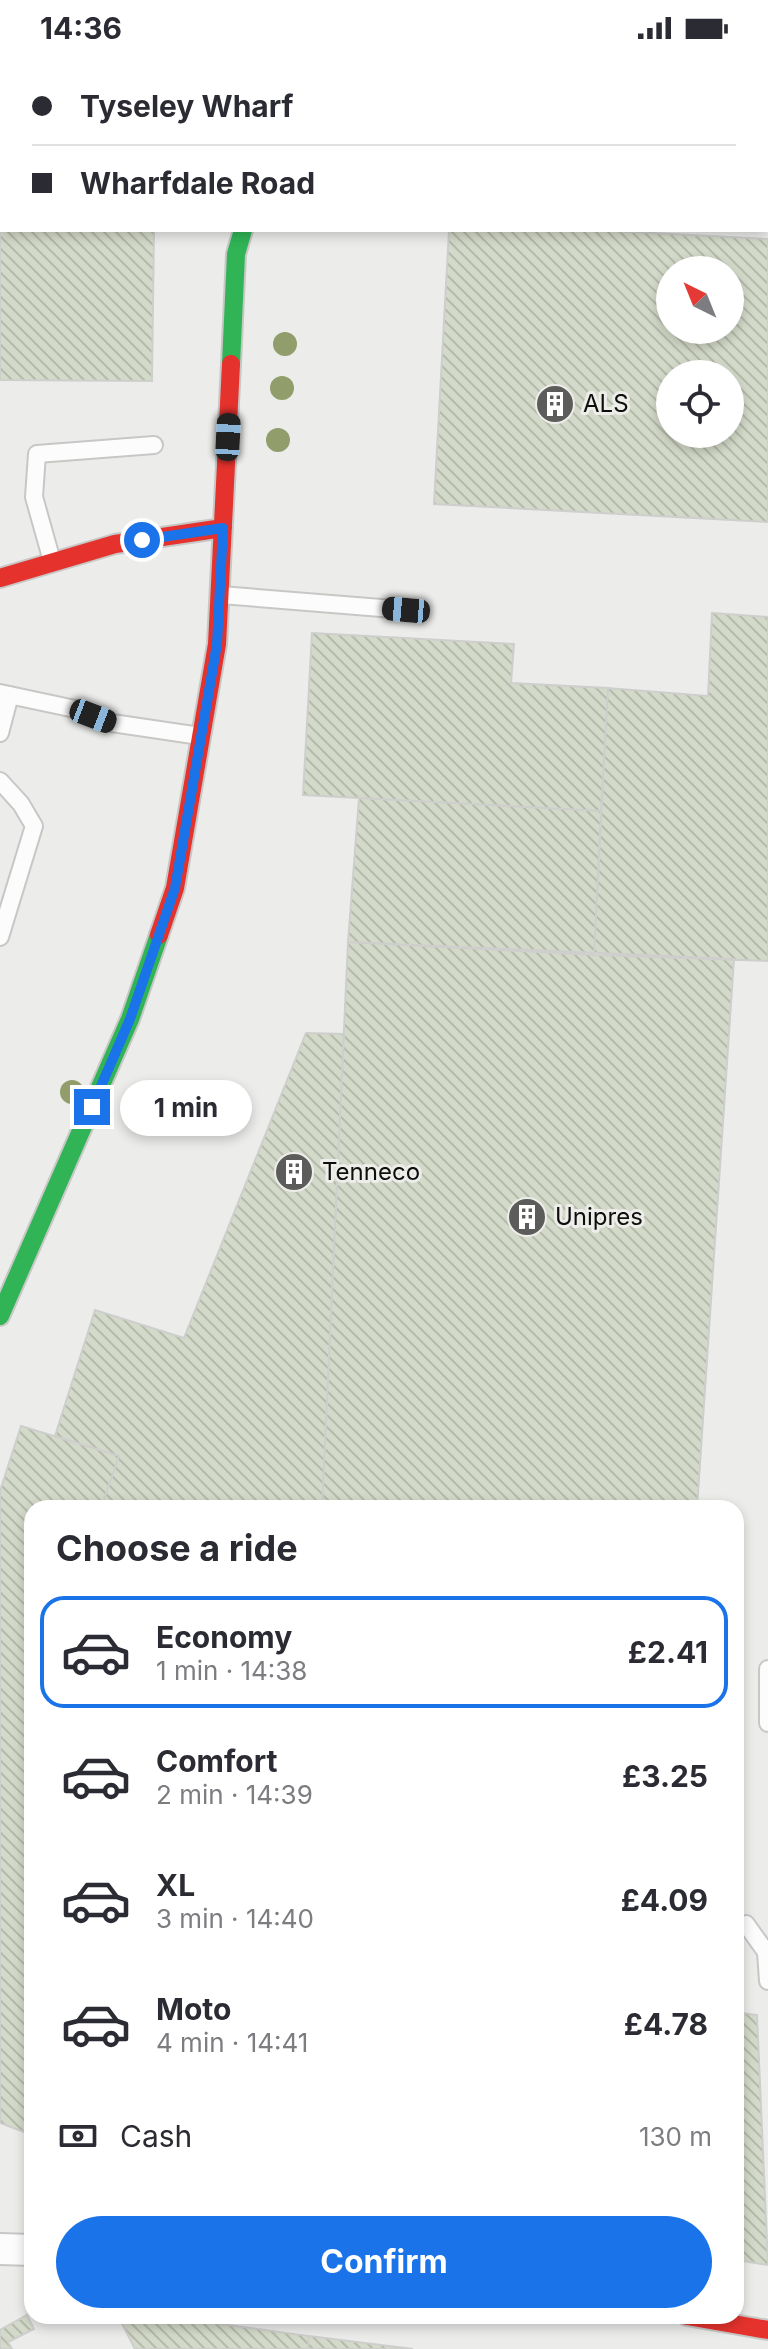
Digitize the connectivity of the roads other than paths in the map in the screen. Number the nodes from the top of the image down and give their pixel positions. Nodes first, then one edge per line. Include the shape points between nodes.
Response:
1 (242, 232) edge
2 (154, 445) dead end
3 (223, 528) junction
4 (53, 563) junction
5 (0, 578) edge
6 (220, 595) junction
7 (406, 610) dead end
8 (5, 694) edge
9 (0, 733) edge
10 (202, 737) junction
11 (0, 781) edge
12 (0, 937) edge
13 (0, 1316) edge
14 (768, 1669) edge
15 (768, 1723) edge
16 (746, 1924) dead end
17 (768, 1981) edge
18 (0, 2249) edge
19 (24, 2250) edge
20 (733, 2324) edge
21 (768, 2330) edge

1 - 3 main road via 236,254
2 - 4 lane via 37,454 34,497
3 - 4 main road via 115,544
3 - 6 main road
4 - 5 main road
6 - 7 lane
6 - 10 main road
8 - 9 lane
8 - 10 lane via 112,723
10 - 13 main road via 175,888 140,990
11 - 12 lane via 34,826
14 - 15 lane
16 - 17 lane via 766,1952
18 - 19 street
20 - 21 main road

